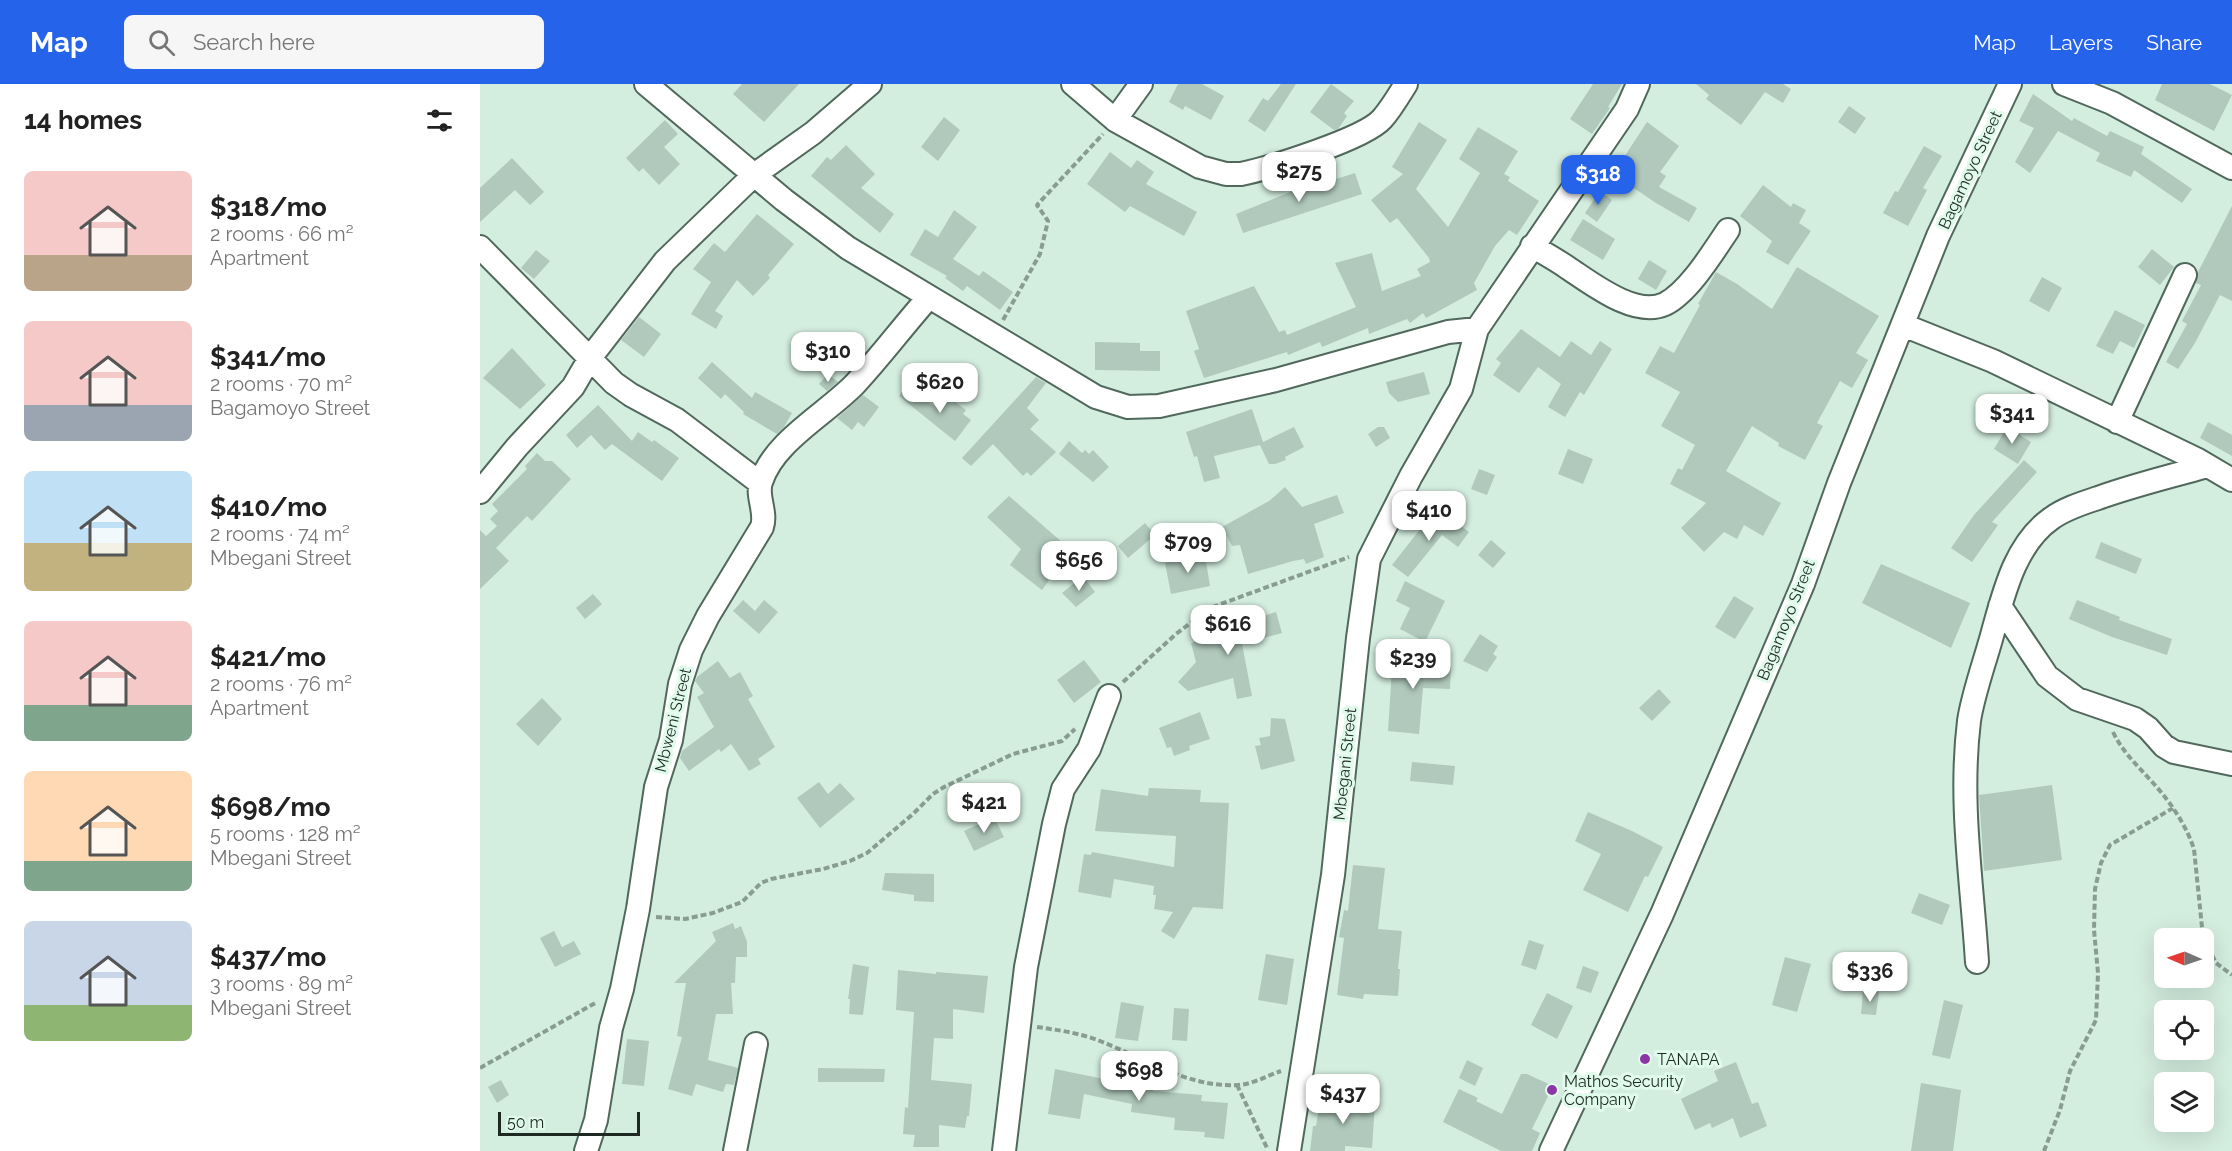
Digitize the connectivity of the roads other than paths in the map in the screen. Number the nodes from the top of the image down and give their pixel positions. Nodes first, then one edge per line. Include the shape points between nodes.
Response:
1 (646, 84) edge
2 (870, 84) edge
3 (1073, 84) edge
4 (1141, 84) edge
5 (1406, 84) edge
6 (1638, 84) edge
7 (2010, 84) edge
8 (2064, 84) edge
9 (1115, 120) junction
10 (2230, 160) edge
11 (754, 175) junction
12 (1728, 230) dead end
13 (1532, 246) junction
14 (480, 247) edge
15 (2186, 275) dead end
16 (929, 297) junction
17 (1903, 325) junction
18 (1477, 329) junction
19 (590, 358) junction
20 (2117, 422) junction
21 (2208, 466) junction
22 (2232, 480) edge
23 (760, 483) junction
24 (480, 492) edge
25 (2000, 606) junction
26 (1109, 696) road end
27 (2232, 764) edge
28 (1977, 962) dead end
29 (756, 1044) dead end
30 (586, 1151) edge
31 (735, 1151) edge
32 (1004, 1151) edge
33 (1289, 1151) edge
34 (1551, 1151) edge

1 - 11 street
2 - 11 street via 813,133
3 - 9 street
4 - 9 street
5 - 9 street via 1382,119 1365,132 1241,174 1200,167
6 - 13 street, Mbegani Street via 1627,110
7 - 17 street, Bagamoyo Street via 1938,236
8 - 10 street
11 - 16 street via 848,248
11 - 19 street via 665,261
12 - 13 street via 1678,295 1664,305 1652,306 1636,305 1594,287
13 - 18 street, Mbegani Street
14 - 19 street
15 - 20 street
16 - 18 street via 1096,397 1128,407 1159,406 1264,383 1448,332
16 - 23 street via 854,384 792,438 773,459
17 - 20 street via 1993,361
17 - 34 street, Bagamoyo Street via 1789,617 1662,914
18 - 33 street, Mbegani Street via 1461,389 1369,559 1333,874
19 - 23 street via 614,383 677,420
19 - 24 street via 573,387
20 - 21 street
21 - 22 street
21 - 25 street via 2123,489 2052,518 2029,538
23 - 30 street, Mbweni Street via 765,516 762,527 708,616 680,684 671,740 655,795 637,916 596,1120
25 - 27 street via 2048,676 2077,699 2135,719 2175,752
25 - 28 street via 1969,717 1965,757 1966,835
26 - 32 street via 1089,748 1063,789 1054,824 1026,967
29 - 31 street

